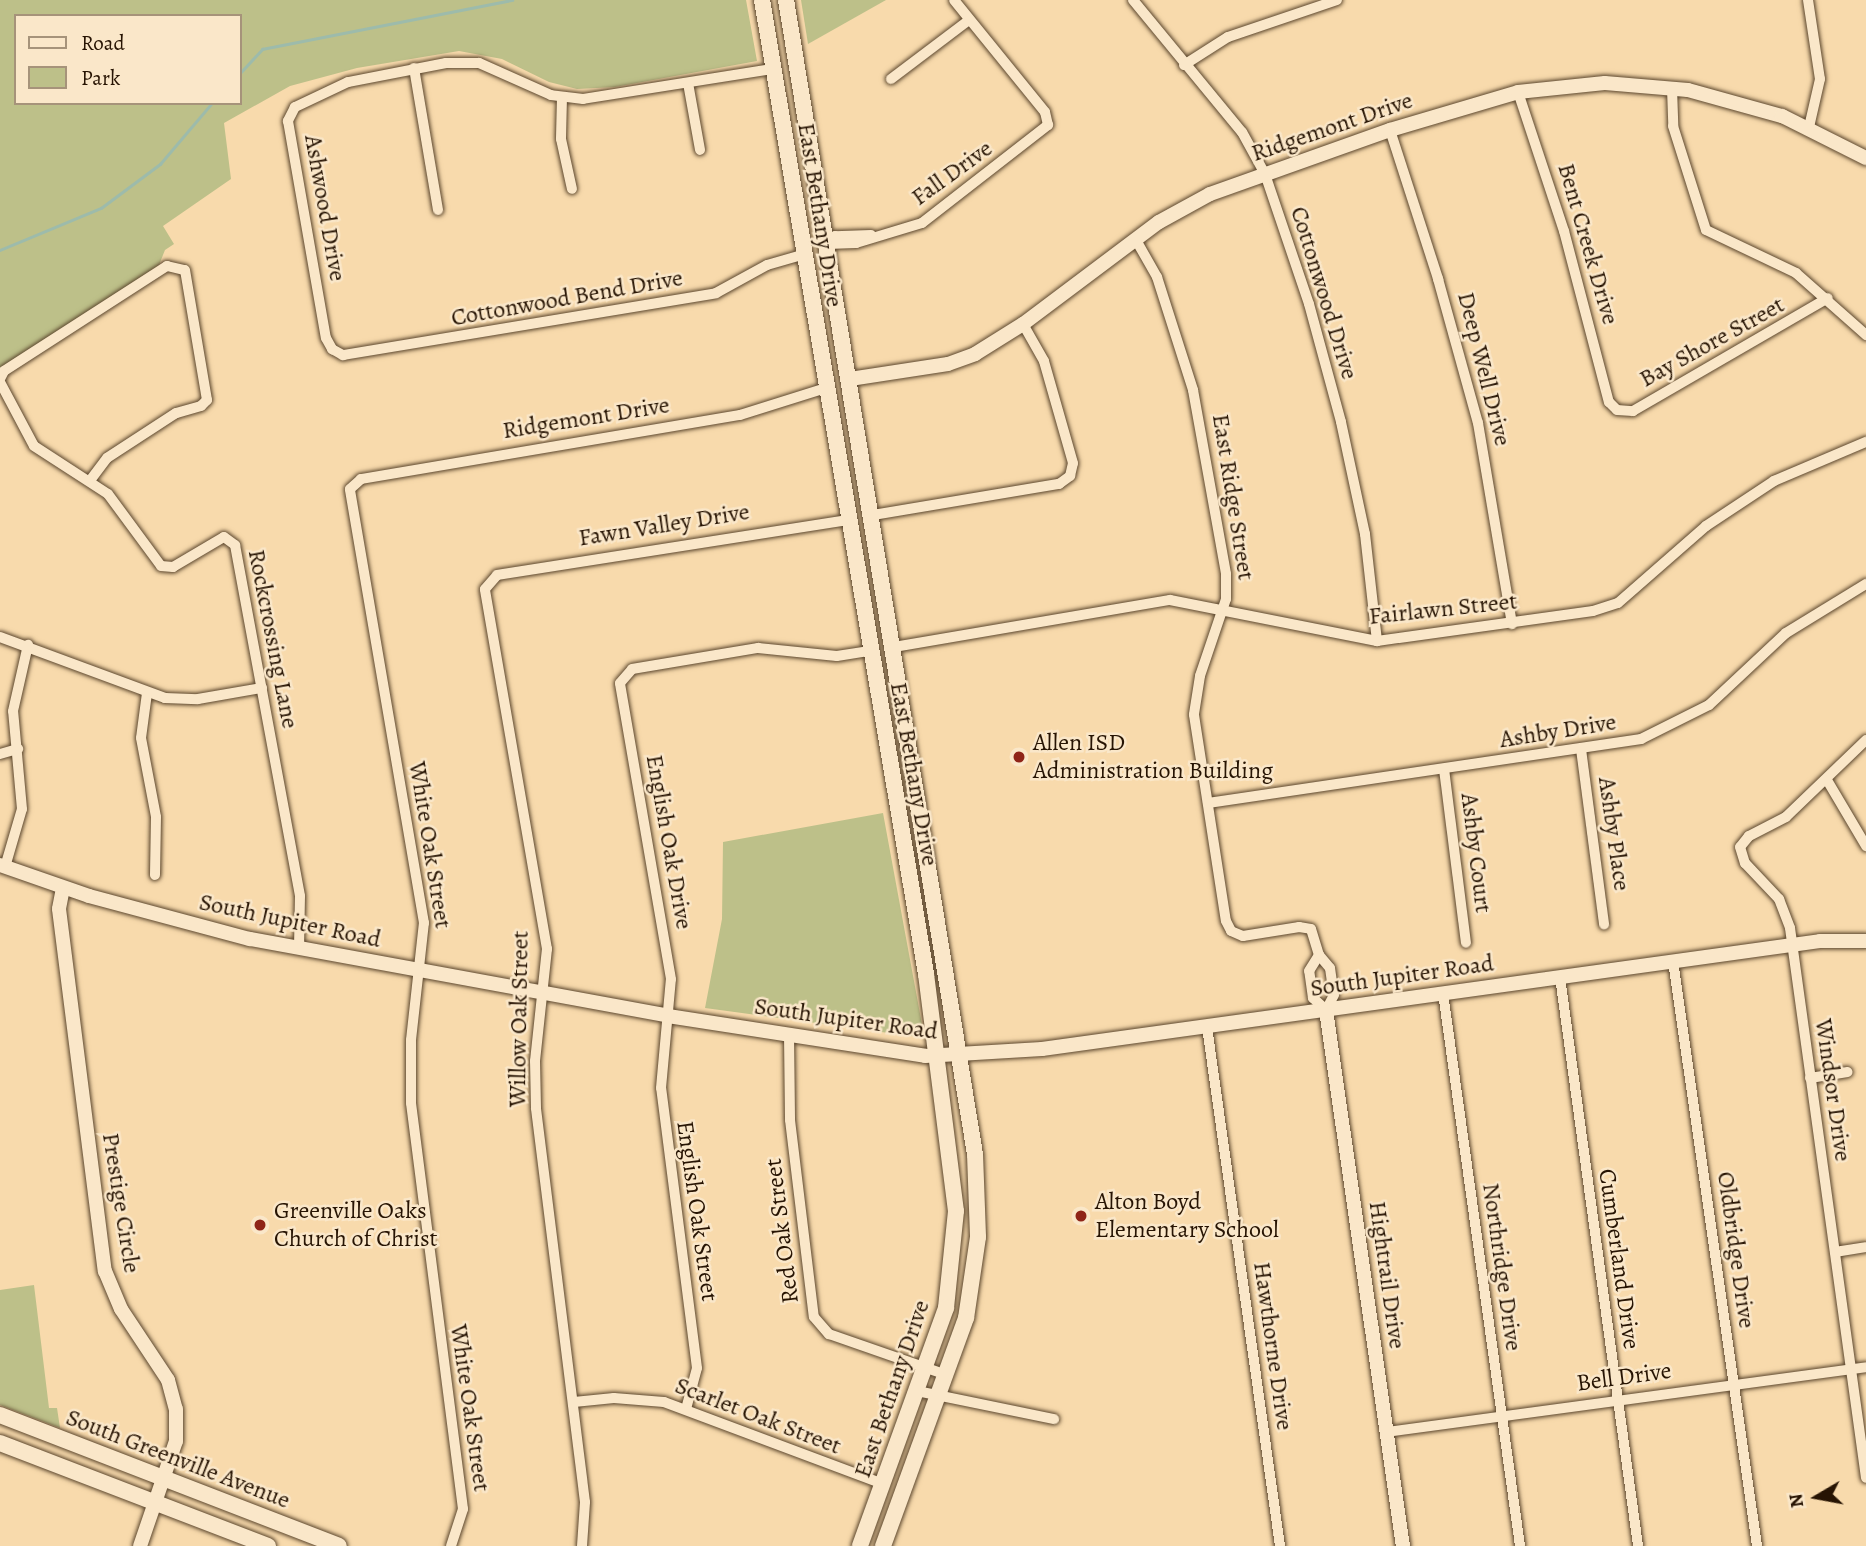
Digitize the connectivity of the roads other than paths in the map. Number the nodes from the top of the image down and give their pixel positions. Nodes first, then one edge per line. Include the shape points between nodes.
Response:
1 (954, 0) edge
2 (1133, 0) edge
3 (1337, 0) edge
4 (1808, 0) edge
5 (762, 3) edge
6 (787, 4) edge
7 (969, 20) junction
8 (1185, 65) junction
9 (414, 68) junction
10 (772, 69) junction
11 (891, 79) dead end
12 (688, 83) junction
13 (1672, 88) junction
14 (1518, 92) junction
15 (562, 97) junction
16 (1809, 127) junction
17 (1390, 130) junction
18 (700, 150) dead end
19 (1866, 158) edge
20 (1265, 174) junction
21 (572, 189) dead end
22 (438, 210) dead end
23 (1136, 240) junction
24 (827, 244) junction
25 (803, 255) junction
26 (1828, 298) junction
27 (1023, 324) junction
28 (1866, 335) edge
29 (331, 349) joint
30 (850, 379) junction
31 (0, 381) edge
32 (825, 388) junction
33 (1614, 408) joint
34 (1866, 442) edge
35 (91, 479) junction
36 (352, 484) joint
37 (873, 515) junction
38 (848, 520) junction
39 (489, 580) joint
40 (1866, 584) edge
41 (1223, 608) junction
42 (1513, 624) junction
43 (0, 637) edge
44 (1377, 641) junction
45 (28, 645) junction
46 (894, 647) junction
47 (870, 651) junction
48 (262, 688) junction
49 (147, 693) junction
50 (1866, 740) edge
51 (18, 749) junction
52 (1581, 749) junction
53 (0, 754) edge
54 (1444, 769) junction
55 (1826, 780) junction
56 (1208, 803) junction
57 (928, 844) junction
58 (1866, 846) edge
59 (903, 848) junction
60 (3, 866) edge
61 (155, 875) dead end
62 (63, 888) junction
63 (1604, 924) dead end
64 (1231, 931) joint
65 (1866, 941) edge
66 (1466, 943) dead end
67 (1792, 945) junction
68 (299, 948) junction
69 (1319, 956) junction
70 (1674, 961) junction
71 (420, 972) junction
72 (1560, 977) junction
73 (543, 992) junction
74 (1443, 993) junction
75 (1326, 1010) junction
76 (668, 1016) junction
77 (1207, 1027) junction
78 (789, 1035) junction
79 (938, 1056) junction
80 (961, 1056) junction
81 (1848, 1072) dead end
82 (1810, 1078) junction
83 (1866, 1247) edge
84 (1835, 1252) junction
85 (952, 1281) junction
86 (972, 1285) junction
87 (1866, 1367) edge
88 (926, 1368) junction
89 (1851, 1370) junction
90 (947, 1375) junction
91 (1733, 1383) junction
92 (917, 1391) junction
93 (938, 1396) junction
94 (1617, 1399) junction
95 (574, 1402) junction
96 (686, 1409) junction
97 (1502, 1414) junction
98 (0, 1415) edge
99 (1054, 1419) dead end
100 (1387, 1432) junction
101 (0, 1443) edge
102 (1866, 1478) edge
103 (165, 1479) junction
104 (883, 1484) junction
105 (903, 1493) junction
106 (156, 1503) junction
107 (140, 1546) edge
108 (268, 1546) edge
109 (339, 1546) edge
110 (451, 1546) edge
111 (582, 1546) edge
112 (860, 1546) edge
113 (883, 1546) edge
114 (1280, 1546) edge
115 (1404, 1546) edge
116 (1520, 1546) edge
117 (1638, 1546) edge
118 (1757, 1546) edge

1 - 7 street
2 - 8 street, Cottonwood Drive
3 - 8 street via 1228,37
4 - 16 street via 1820,79
5 - 10 main road, East Bethany Drive
6 - 24 main road, East Bethany Drive
7 - 11 street
7 - 24 street, Fall Drive via 1045,112 1048,125 922,223 871,235 835,236
8 - 20 street, Cottonwood Drive via 1242,132
9 - 15 street, Ashwood Drive via 479,63
9 - 22 street
9 - 29 street, Ashwood Drive via 348,82 295,107 289,116
10 - 12 street, Ashwood Drive
10 - 25 main road, East Bethany Drive
12 - 15 street, Ashwood Drive via 613,98
12 - 18 street
13 - 14 street, Ridgemont Drive via 1605,83
13 - 16 street, Ridgemont Drive via 1752,106
13 - 26 street via 1672,126 1706,230 1796,274
14 - 17 street, Ridgemont Drive
14 - 33 street, Bent Creek Drive via 1564,231
15 - 21 street via 560,127
16 - 19 street, Ridgemont Drive
17 - 20 street, Ridgemont Drive
17 - 42 street, Deep Well Drive via 1478,423
20 - 23 street, Ridgemont Drive via 1182,207
20 - 44 street, Cottonwood Drive via 1309,303 1341,422 1365,534
23 - 27 street, Ridgemont Drive
23 - 41 street, East Ridge Street via 1157,277 1198,405 1226,573
24 - 25 main road
24 - 30 main road, East Bethany Drive
25 - 29 street, Cottonwood Bend Drive via 767,265 716,293 350,355
25 - 32 main road, East Bethany Drive
26 - 28 street
26 - 33 street, Bay Shore Street via 1633,411
27 - 30 street, Ridgemont Drive via 948,364
27 - 37 street via 1044,361 1073,463 1070,476 1059,484
30 - 32 main road
30 - 37 main road, East Bethany Drive
31 - 35 street, Rockcrossing Lane via 34,446 55,464
31 - 35 street via 4,371 167,266 179,265 187,273 208,392 204,404 176,413 107,458
32 - 36 street, Ridgemont Drive via 740,415 361,478
32 - 38 main road, East Bethany Drive
34 - 42 street, Fairlawn Street via 1818,459 1724,512 1618,603
35 - 48 street, Rockcrossing Lane via 118,506 161,566 173,567 218,539 231,538
36 - 71 street, White Oak Street via 349,500 422,909
37 - 38 main road
37 - 46 main road, East Bethany Drive
38 - 39 street, Fawn Valley Drive via 663,546
38 - 47 main road, East Bethany Drive
39 - 73 street, Willow Oak Street via 485,593 544,930
40 - 52 street, Ashby Drive via 1786,633 1726,692 1694,714 1641,739
41 - 44 street, Fairlawn Street
41 - 46 street, Fairlawn Street via 1170,600
41 - 56 street, East Ridge Street via 1195,697
42 - 44 street, Fairlawn Street
43 - 45 street
45 - 49 street
45 - 51 street via 13,711
46 - 47 main road
46 - 57 main road, East Bethany Drive
47 - 59 main road, East Bethany Drive
47 - 76 street, English Oak Drive via 837,656 758,648 638,667 622,677 619,689 670,963
48 - 49 street via 180,700
48 - 68 street, Rockcrossing Lane via 300,896
49 - 61 street via 142,738 156,817
50 - 55 street
51 - 53 street
51 - 60 street via 22,809
52 - 54 street, Ashby Drive
52 - 63 street, Ashby Place
54 - 56 street, Ashby Drive
54 - 66 street, Ashby Court
55 - 58 street
55 - 67 street, Windsor Drive via 1786,817 1749,836 1740,848 1745,863 1779,899
56 - 64 street, East Ridge Street
57 - 59 main road
57 - 80 main road, East Bethany Drive
59 - 79 main road, East Bethany Drive
60 - 62 street, South Jupiter Road
62 - 68 street, South Jupiter Road
62 - 103 street, Prestige Circle via 59,909 103,1259 115,1297 155,1355 171,1389 176,1441
64 - 69 street, Hightrail Drive via 1243,936 1305,927 1315,934
65 - 67 street, South Jupiter Road
67 - 70 street, South Jupiter Road
67 - 82 street, Windsor Drive
68 - 71 street, South Jupiter Road
69 - 75 street, Hightrail Drive via 1330,968 1334,995
69 - 75 street, Hightrail Drive via 1309,971 1313,998
70 - 72 street, South Jupiter Road
70 - 91 street, Oldbridge Drive
71 - 73 street, South Jupiter Road
71 - 110 street, White Oak Street via 411,1041 411,1103 463,1509
72 - 74 street, South Jupiter Road
72 - 94 street, Cumberland Drive
73 - 76 street, South Jupiter Road
73 - 95 street, Willow Oak Street via 536,1108
74 - 75 street, South Jupiter Road
74 - 97 street, Northridge Drive
75 - 77 street, South Jupiter Road
75 - 100 street, Hightrail Drive
76 - 78 street, South Jupiter Road
76 - 96 street, English Oak Street via 661,1064 663,1110 697,1368
77 - 80 street, South Jupiter Road
77 - 114 street, Hawthorne Drive
78 - 79 street, South Jupiter Road
78 - 88 street, Red Oak Street via 790,1120 814,1317 829,1334
79 - 80 street, South Jupiter Road
79 - 85 main road, East Bethany Drive via 956,1211
80 - 86 main road, East Bethany Drive via 978,1199
81 - 82 street
82 - 84 street, Windsor Drive
83 - 84 street
84 - 89 street, Windsor Drive
85 - 86 main road
85 - 88 main road, East Bethany Drive
86 - 90 main road, East Bethany Drive
87 - 89 street, Bell Drive
88 - 90 street, Red Oak Street
88 - 92 main road, East Bethany Drive
89 - 91 street, Bell Drive
89 - 102 street, Windsor Drive
90 - 93 main road, East Bethany Drive
91 - 94 street, Bell Drive
91 - 118 street, Oldbridge Drive
92 - 93 street
92 - 104 main road, East Bethany Drive
93 - 99 street
93 - 105 main road, East Bethany Drive
94 - 97 street, Bell Drive
94 - 117 street, Cumberland Drive
95 - 96 street, Scarlet Oak Street via 639,1398
95 - 111 street, Willow Oak Street via 585,1502
96 - 104 street, Scarlet Oak Street
97 - 100 street, Bell Drive
97 - 116 street, Northridge Drive
98 - 103 main road, South Greenville Avenue
100 - 115 street, Hightrail Drive
101 - 106 main road, South Greenville Avenue
103 - 106 street, Prestige Circle
103 - 109 main road, South Greenville Avenue
104 - 105 main road
104 - 112 main road, East Bethany Drive
105 - 113 main road, East Bethany Drive
106 - 107 street, Prestige Circle
106 - 108 main road, South Greenville Avenue

